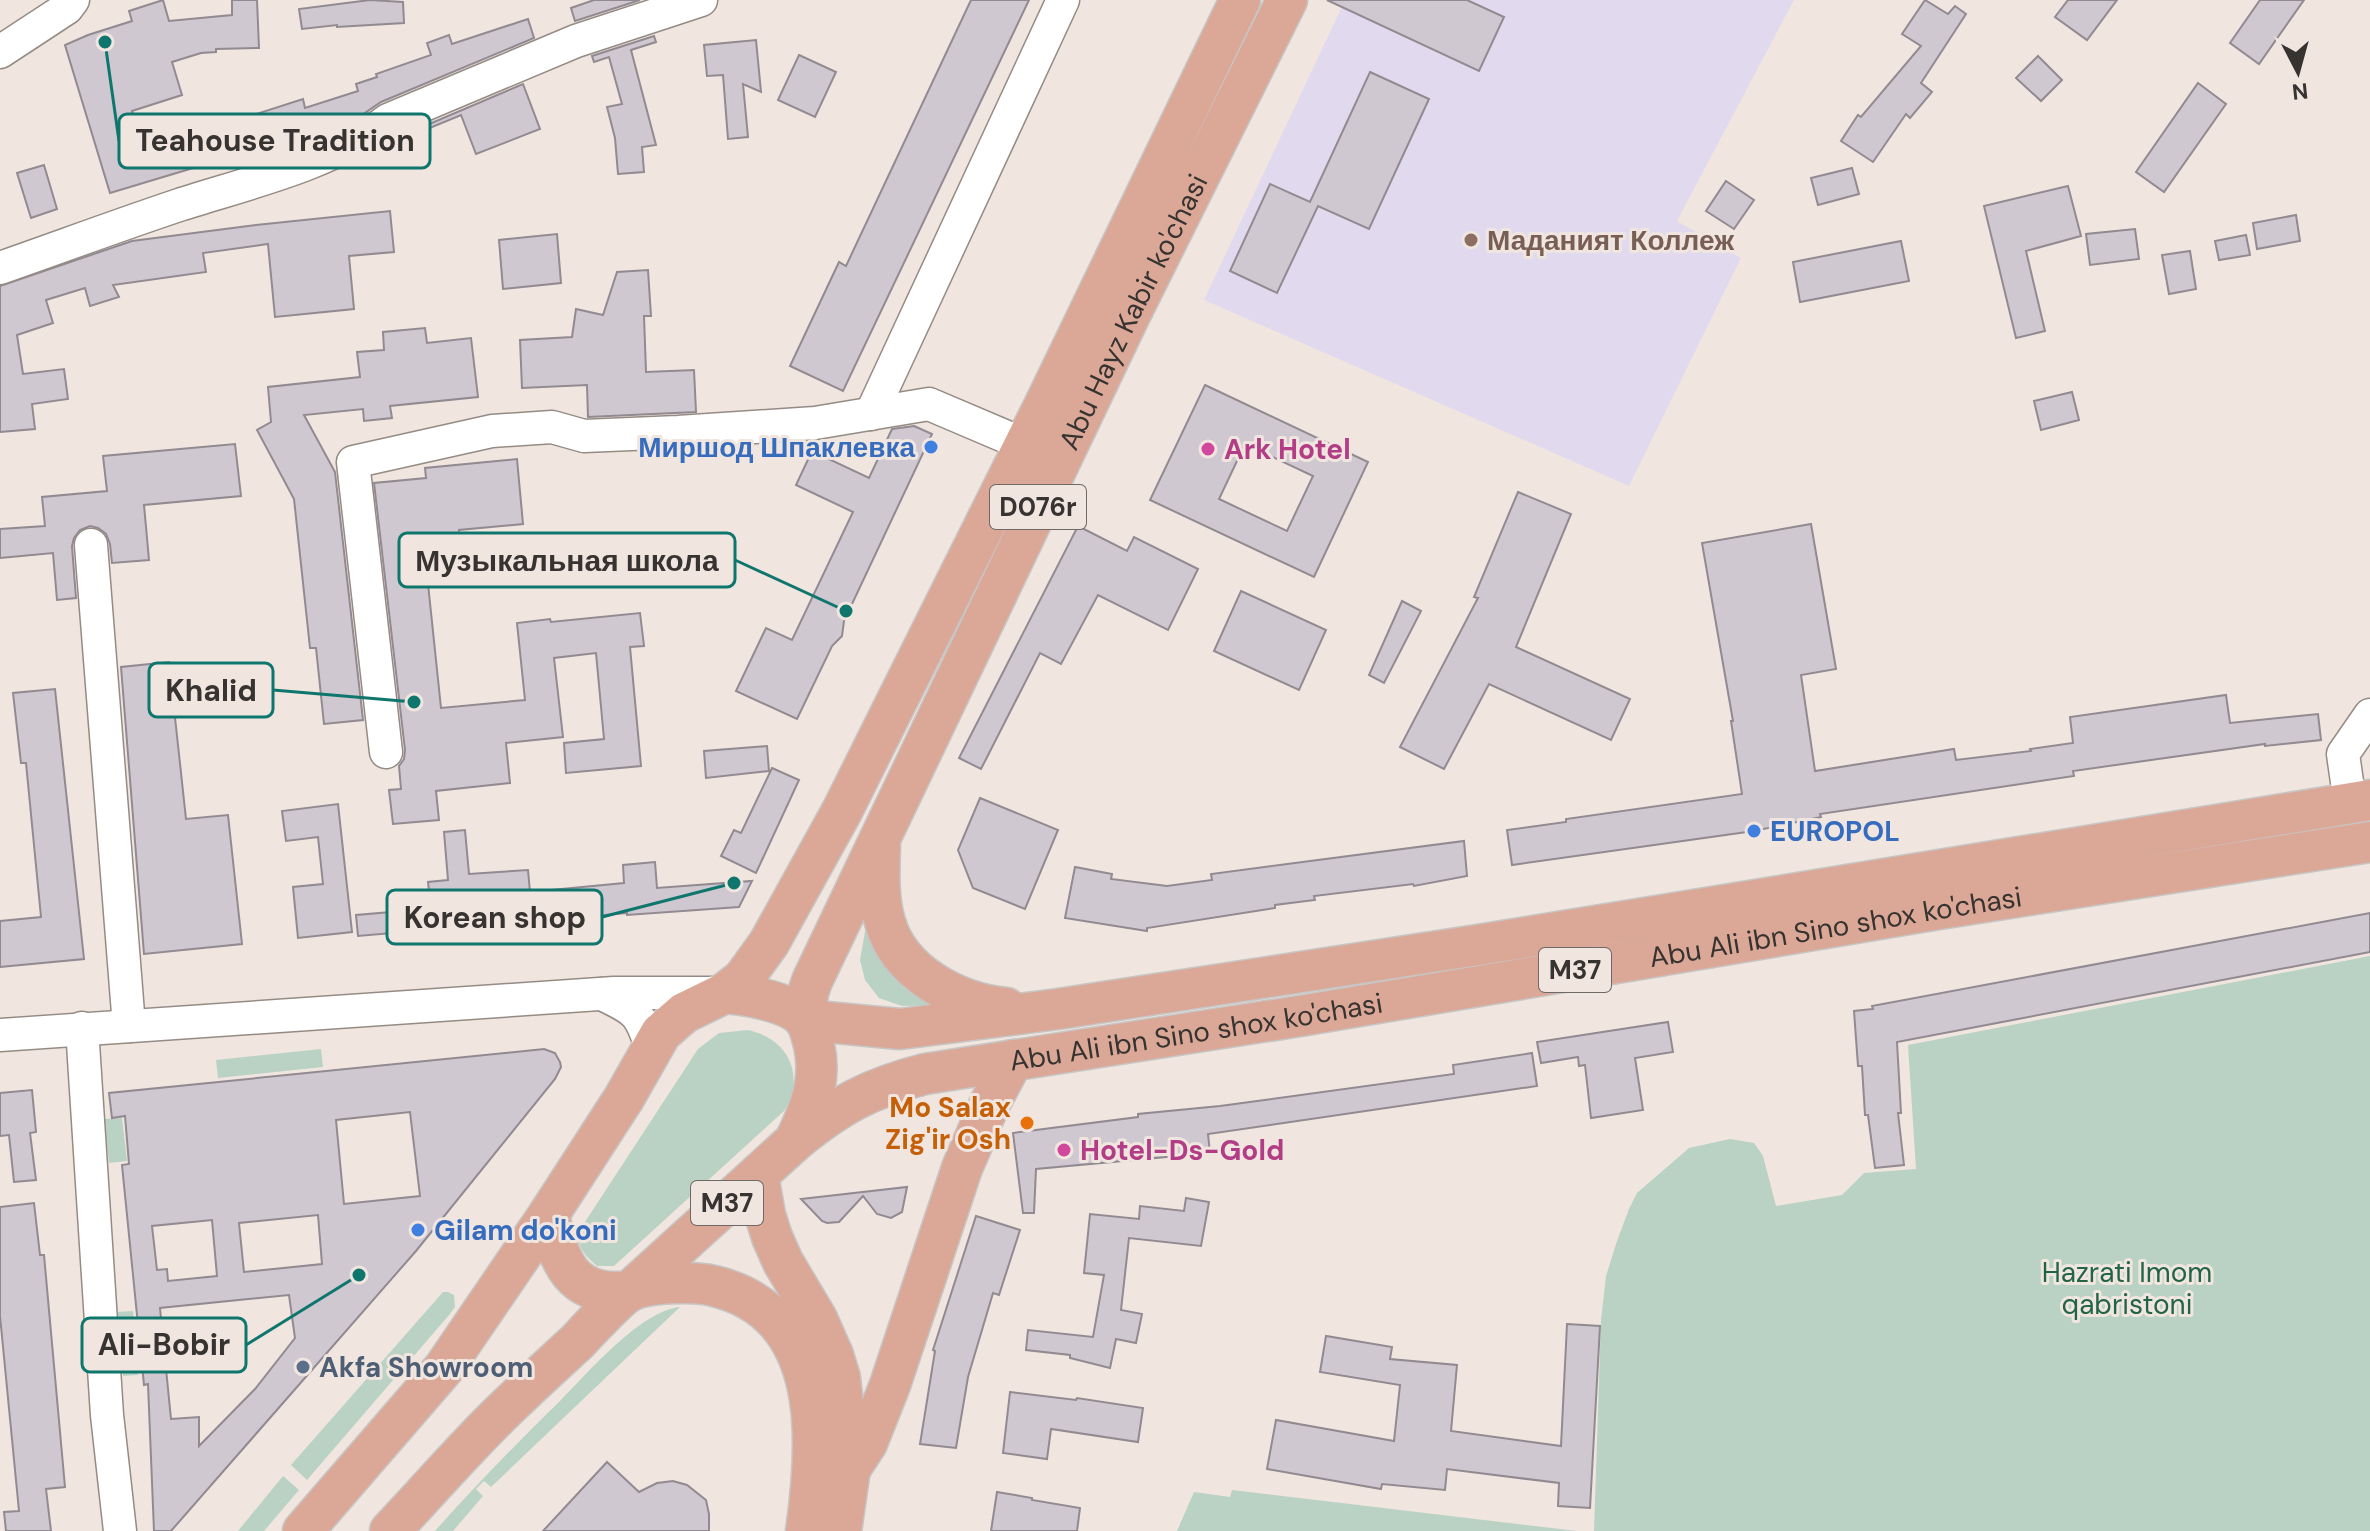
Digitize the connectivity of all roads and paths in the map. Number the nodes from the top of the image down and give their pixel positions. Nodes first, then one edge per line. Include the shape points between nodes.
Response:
1 (73, 0) edge
2 (701, 0) edge
3 (1063, 0) edge
4 (1240, 0) edge
5 (1287, 0) edge
6 (0, 52) edge
7 (0, 268) edge
8 (871, 414) junction
9 (1023, 444) junction
10 (91, 545) dead end
11 (2370, 715) edge
12 (386, 752) dead end
13 (2360, 802) edge
14 (880, 837) junction
15 (2370, 842) edge
16 (725, 993) junction
17 (602, 994) junction
18 (1058, 1009) junction
19 (805, 1020) junction
20 (129, 1026) junction
21 (82, 1028) junction
22 (0, 1035) edge
23 (652, 1050) junction
24 (1013, 1060) junction
25 (795, 1141) junction
26 (758, 1175) junction
27 (549, 1214) junction
28 (630, 1291) junction
29 (850, 1469) junction
30 (120, 1531) edge
31 (303, 1531) edge
32 (390, 1531) edge
33 (806, 1531) edge
34 (841, 1531) edge

1 - 6 street
2 - 7 street via 562,47 388,120 297,169
3 - 8 street
4 - 9 main road, Abu Hayz Kabir ko'chasi / D076r
5 - 14 main road, Abu Hayz Kabir ko'chasi / D076r
8 - 9 street via 929,404
8 - 12 street via 678,432 584,436 552,427 492,431 353,462
9 - 16 main road, Abu Hayz Kabir ko'chasi / D076r via 842,811 769,943 743,979
10 - 20 street
11 - 13 street via 2343,754
13 - 18 main road, Abu Ali ibn Sino shox ko'chasi / M37
14 - 18 main road, D076r via 885,922 895,945 915,968 943,989 972,1001 1004,1008
14 - 19 main road, Abu Hayz Kabir ko'chasi / D076r via 812,981
15 - 24 main road, Abu Ali ibn Sino shox ko'chasi / M37
16 - 17 street
16 - 19 main road, M37 via 781,1004
16 - 23 main road via 675,1019
17 - 20 street
17 - 23 street via 639,1016
18 - 19 main road, Abu Ali ibn Sino shox ko'chasi / M37 via 900,1029
19 - 25 main road, M37 via 816,1052 817,1079
20 - 21 street
21 - 22 street
21 - 30 street via 107,1415
23 - 27 main road
24 - 25 main road, Abu Ali ibn Sino shox ko'chasi / M37 via 925,1074 874,1089 839,1107
24 - 29 main road via 966,1158 881,1410
25 - 26 main road, M37
26 - 28 main road, M37
26 - 29 main road via 772,1237 833,1355
27 - 28 main road via 566,1269 591,1288
27 - 31 main road via 444,1368
28 - 32 main road, M37 via 492,1422
28 - 33 main road via 667,1283 712,1285 756,1302 778,1321 801,1362 811,1411 812,1489
29 - 34 main road

